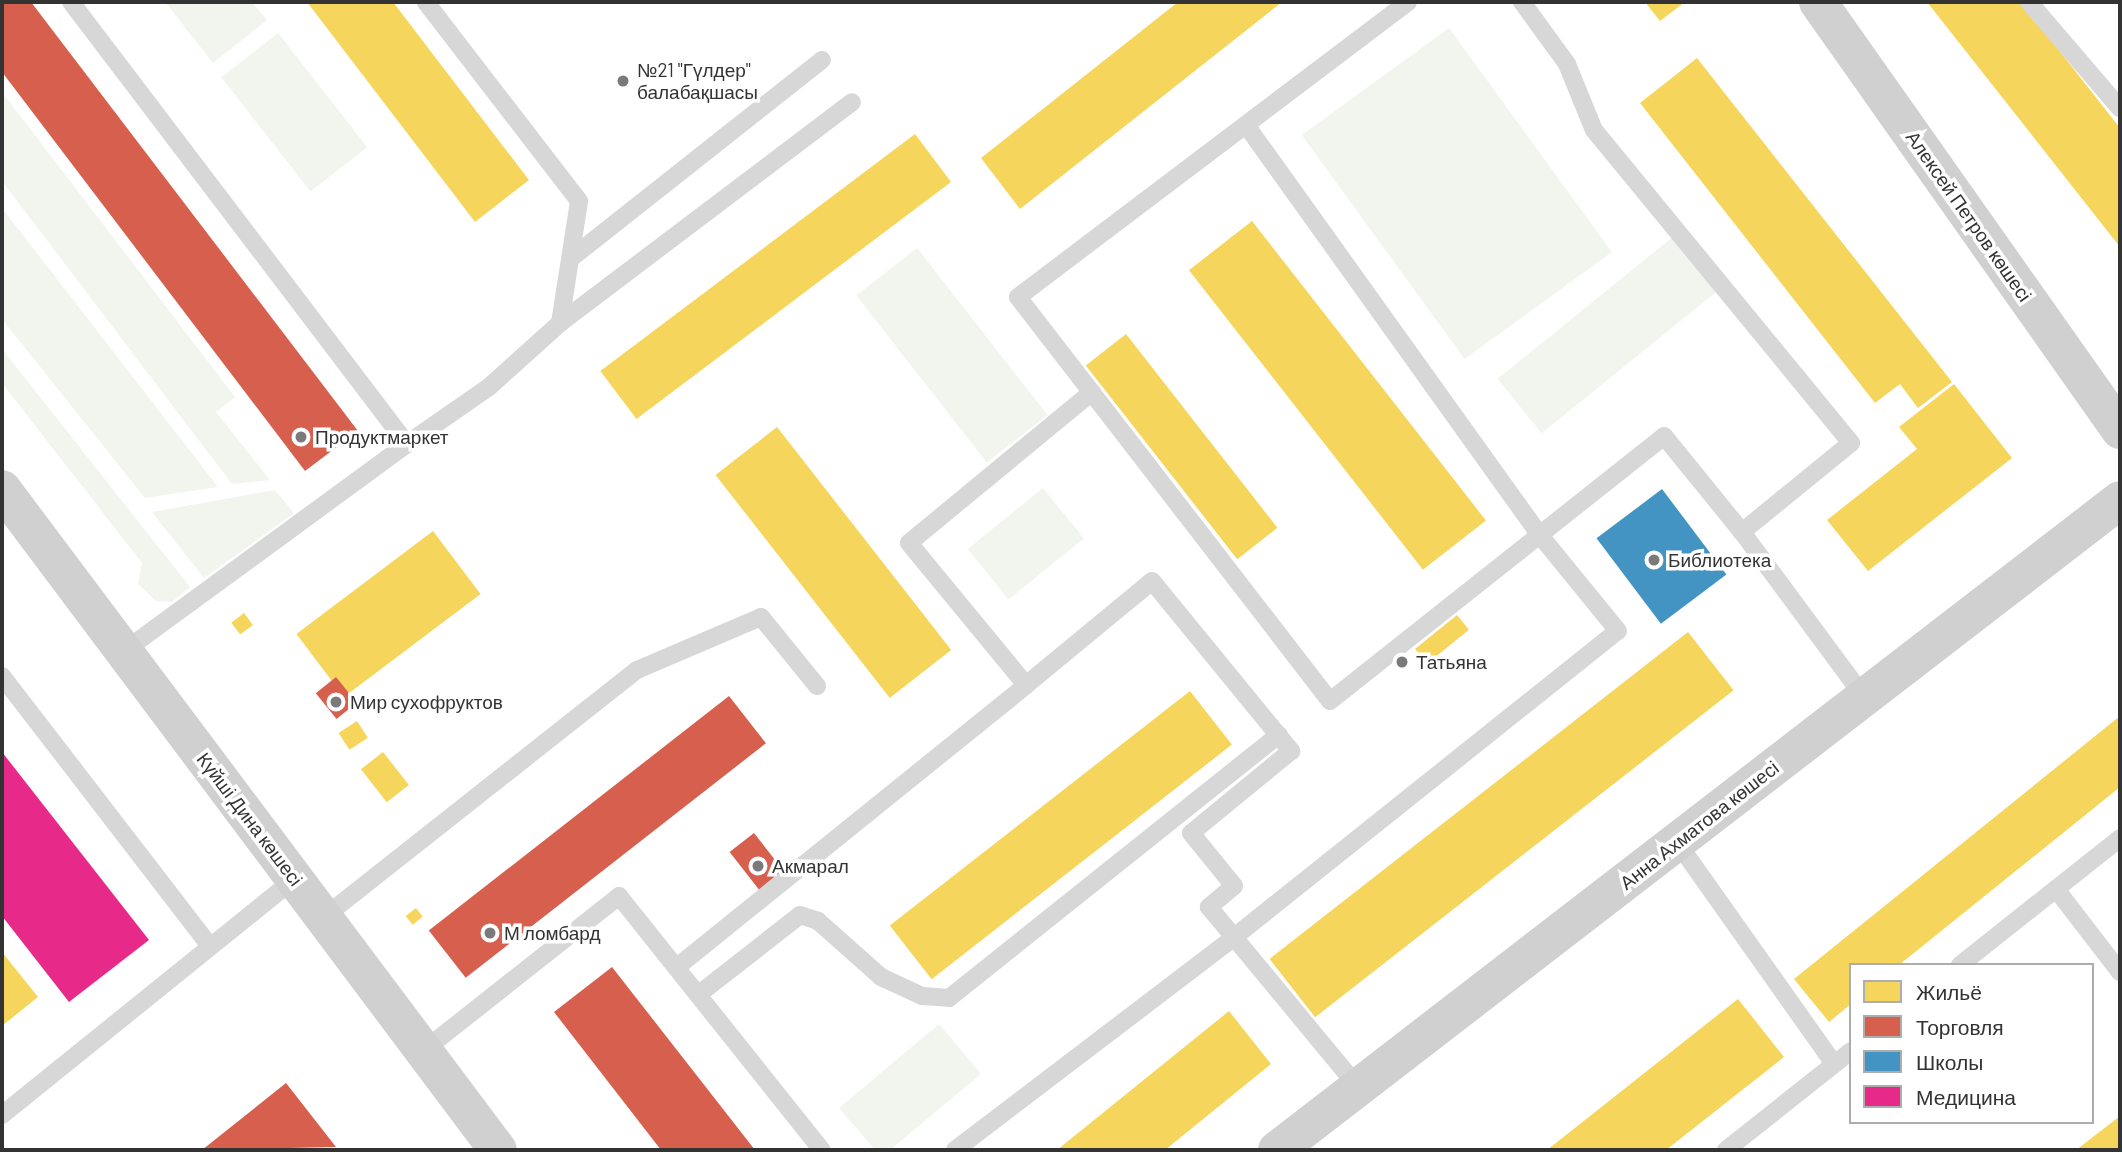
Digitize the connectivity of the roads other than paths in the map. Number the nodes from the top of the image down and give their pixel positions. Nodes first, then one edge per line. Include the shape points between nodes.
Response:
1 (71, 2) edge
2 (426, 2) edge
3 (1408, 2) edge
4 (1522, 2) edge
5 (1818, 2) edge
6 (2029, 2) edge
7 (822, 60) dead end
8 (852, 102) dead end
9 (2120, 108) edge
10 (1246, 125) junction
11 (570, 259) junction
12 (561, 323) junction
13 (1092, 392) junction
14 (2120, 430) edge
15 (407, 444) junction
16 (2, 489) edge
17 (2120, 500) edge
18 (1742, 532) junction
19 (1539, 534) junction
20 (124, 651) junction
21 (2, 676) edge
22 (1026, 685) junction
23 (817, 686) dead end
24 (1864, 697) junction
25 (1279, 735) junction
26 (2120, 838) edge
27 (1677, 842) junction
28 (294, 879) junction
29 (2056, 889) junction
30 (324, 918) junction
31 (1233, 938) junction
32 (210, 946) junction
33 (1963, 963) edge
34 (677, 967) junction
35 (2120, 972) edge
36 (699, 994) junction
37 (423, 1051) junction
38 (1849, 1054) edge
39 (1835, 1064) junction
40 (1358, 1087) junction
41 (2, 1115) edge
42 (498, 1150) edge
43 (822, 1150) edge
44 (955, 1150) edge
45 (1277, 1150) edge
46 (1726, 1150) edge

1 - 15 lane
2 - 11 lane via 579,201
3 - 10 lane
4 - 18 lane via 1567,64 1594,130 1851,443
5 - 14 street, Алексей Петров көшесі
6 - 9 lane
7 - 11 lane
8 - 12 lane
10 - 13 lane via 1018,297
10 - 19 lane
11 - 12 lane
12 - 15 lane via 489,387
13 - 19 lane via 1330,701
13 - 22 lane via 909,543
15 - 20 lane
16 - 20 street, Күйші Дина көшесі
17 - 24 street, Анна Ахматова көшесі
18 - 19 lane via 1664,436
18 - 24 lane
19 - 31 lane via 1618,631
20 - 28 street, Күйші Дина көшесі
21 - 32 lane
22 - 25 lane via 1152,582
22 - 34 lane
23 - 30 lane via 761,617 637,670
24 - 27 street, Анна Ахматова көшесі
25 - 31 lane via 1291,751 1191,833 1234,886 1209,907
25 - 36 lane via 949,998 922,996 881,977 818,921 800,915
26 - 29 lane
27 - 39 lane
27 - 40 street, Анна Ахматова көшесі
28 - 30 street, Күйші Дина көшесі
28 - 32 lane
29 - 33 lane
29 - 35 lane
30 - 37 street, Күйші Дина көшесі
31 - 40 lane
31 - 44 lane
32 - 41 lane
34 - 36 lane
34 - 37 lane via 620,896
36 - 43 lane
37 - 42 street, Күйші Дина көшесі
38 - 39 lane
39 - 46 lane
40 - 45 street, Анна Ахматова көшесі

